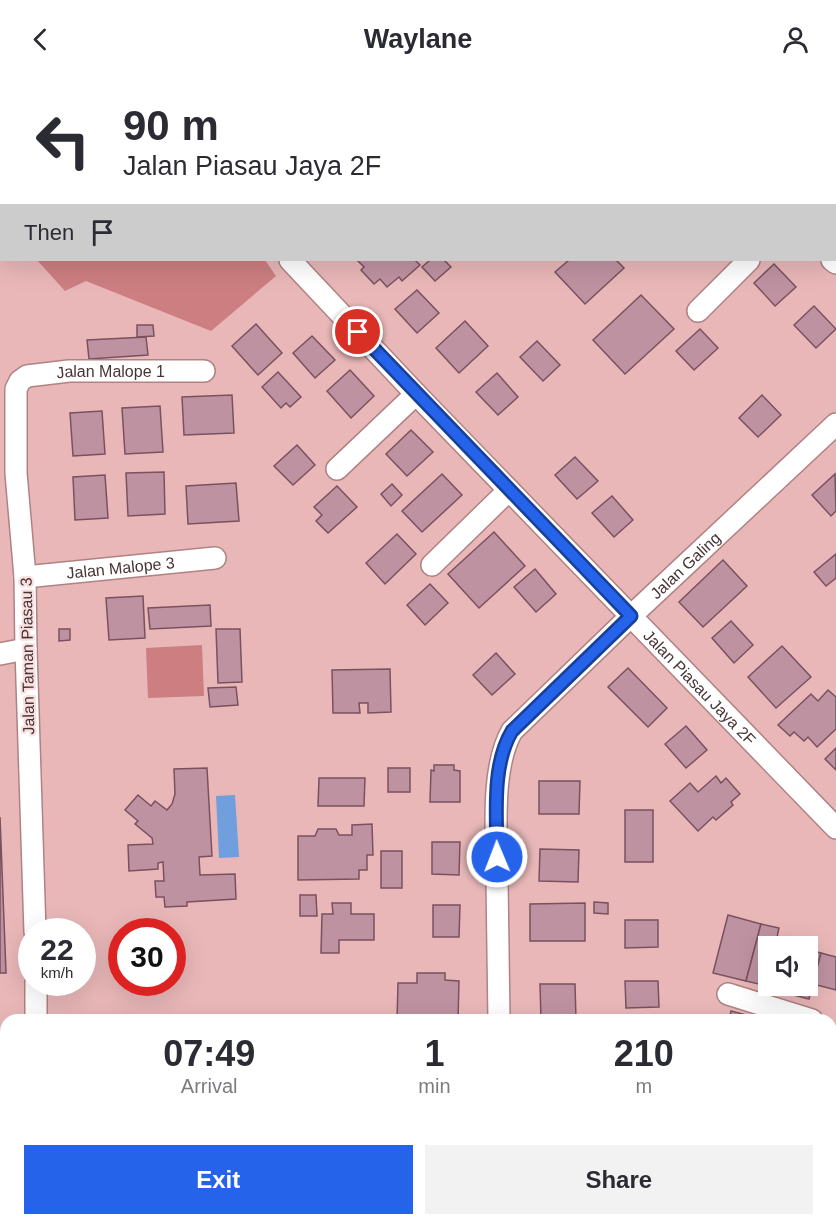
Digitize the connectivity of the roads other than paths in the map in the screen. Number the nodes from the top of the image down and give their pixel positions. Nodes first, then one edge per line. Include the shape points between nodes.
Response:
1 (291, 261) edge
2 (748, 261) edge
3 (698, 311) dead end
4 (204, 371) dead end
5 (20, 381) joint
6 (416, 394) junction
7 (836, 424) edge
8 (337, 469) dead end
9 (8, 475) edge
10 (509, 490) junction
11 (215, 558) dead end
12 (432, 565) dead end
13 (26, 577) junction
14 (631, 616) junction
15 (26, 649) junction
16 (0, 654) edge
17 (836, 828) edge
18 (35, 918) edge
19 (728, 994) dead end
20 (36, 996) edge
21 (36, 1014) edge
22 (499, 1014) edge
23 (793, 1014) edge

1 - 6 street, Jalan Piasau Jaya 2F
2 - 3 street
4 - 5 street, Jalan Malope 1 via 69,370 27,376
5 - 9 street, Jalan Taman Piasau 3
6 - 8 street
6 - 10 street, Jalan Piasau Jaya 2F
7 - 14 street, Jalan Galing
9 - 13 street, Jalan Taman Piasau 3
10 - 12 street
10 - 14 street, Jalan Piasau Jaya 2F
11 - 13 street, Jalan Malope 3
13 - 15 street, Jalan Taman Piasau 3
14 - 17 street, Jalan Piasau Jaya 2F
14 - 22 street, Jalan Galing via 512,731 504,745 497,825
15 - 16 street
15 - 18 street, Jalan Taman Piasau 3
19 - 23 street
20 - 21 street

